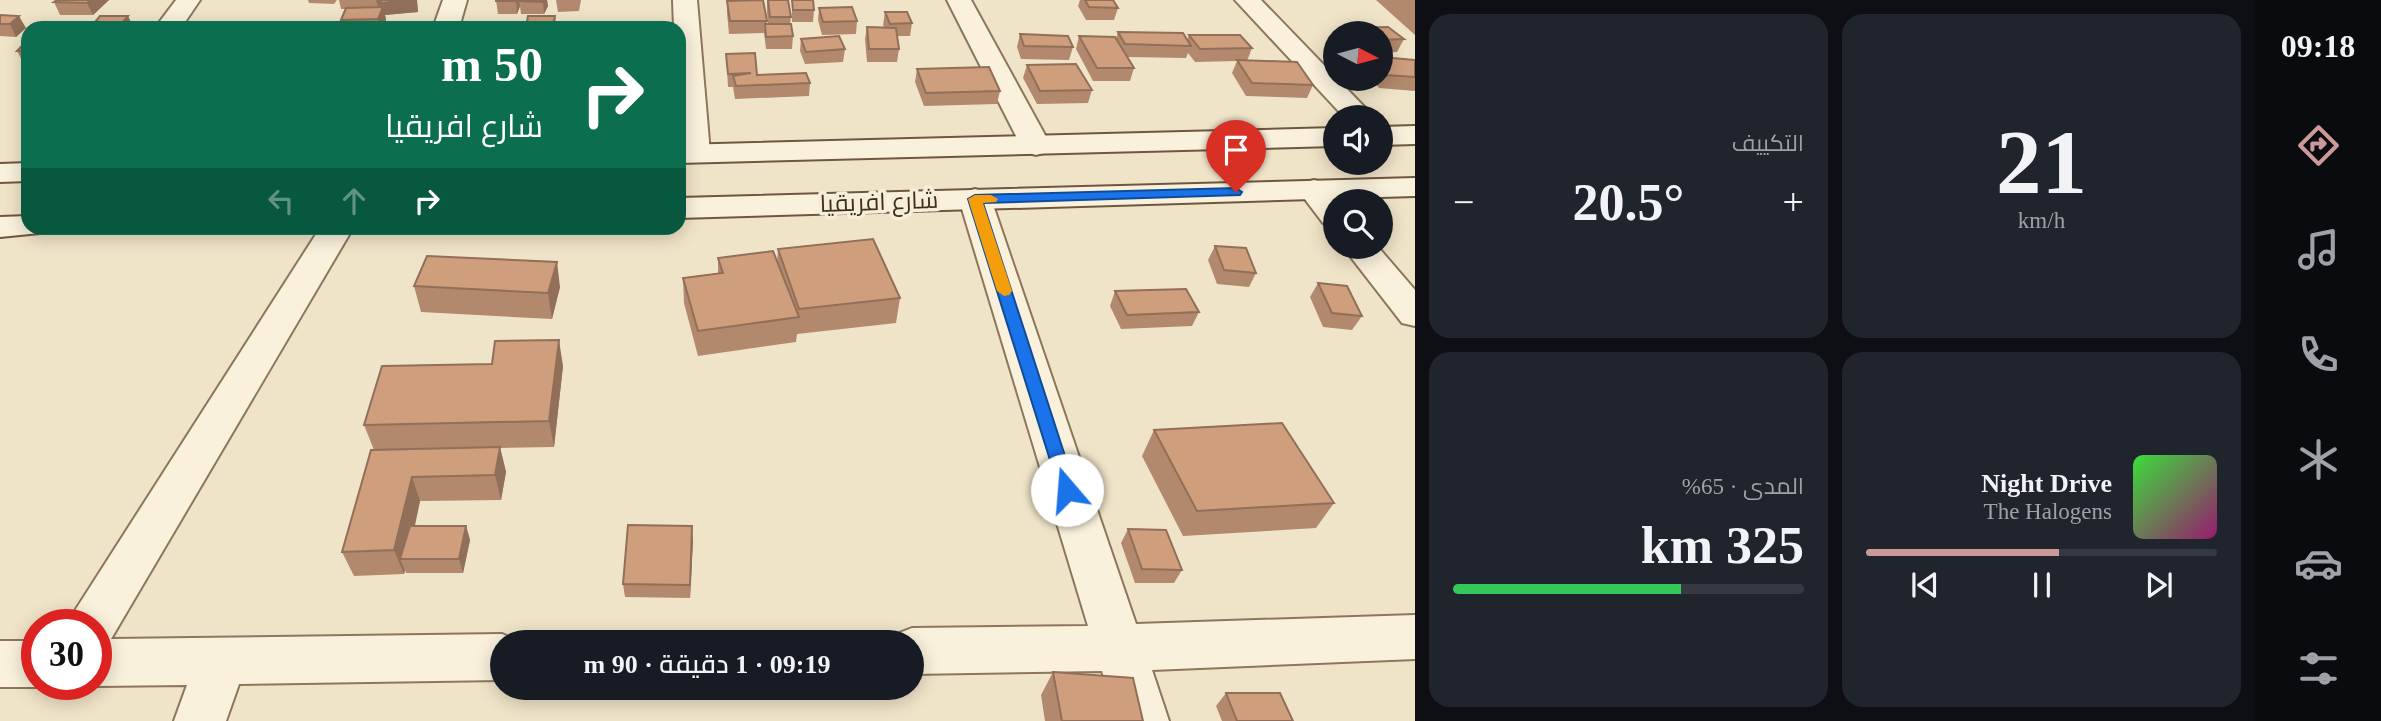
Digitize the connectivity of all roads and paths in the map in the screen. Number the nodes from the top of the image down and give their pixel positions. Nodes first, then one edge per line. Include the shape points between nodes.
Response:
1 (188, 0) edge
2 (455, 0) edge
3 (685, 0) edge
4 (959, 0) edge
5 (1247, 0) edge
6 (172, 21) edge
7 (448, 21) edge
8 (685, 21) edge
9 (686, 77) edge
10 (1348, 105) edge
11 (1415, 135) edge
12 (1393, 136) edge
13 (1323, 137) edge
14 (1036, 146) junction
15 (687, 154) edge
16 (21, 172) edge
17 (0, 173) edge
18 (1415, 187) edge
19 (1314, 190) junction
20 (975, 199) junction
21 (1323, 201) edge
22 (686, 208) edge
23 (21, 226) edge
24 (0, 227) edge
25 (331, 235) edge
26 (1370, 259) edge
27 (1415, 314) edge
28 (103, 609) edge
29 (1415, 637) edge
30 (1118, 648) junction
31 (924, 651) edge
32 (490, 657) edge
33 (221, 661) junction
34 (112, 663) edge
35 (0, 664) edge
36 (21, 664) edge
37 (200, 721) edge
38 (1143, 721) edge

1 - 6 street
2 - 7 street
3 - 8 street
4 - 14 street
5 - 10 street
9 - 15 street
11 - 12 street
13 - 14 street
14 - 15 street
16 - 17 street
18 - 19 street, شارع افريقيا
19 - 20 street, شارع افريقيا
19 - 21 street
20 - 22 street, شارع افريقيا
20 - 30 street
23 - 24 street
25 - 28 street
26 - 27 street
29 - 30 street
30 - 31 street
30 - 38 street
32 - 33 street
33 - 34 street
33 - 37 street
35 - 36 street

